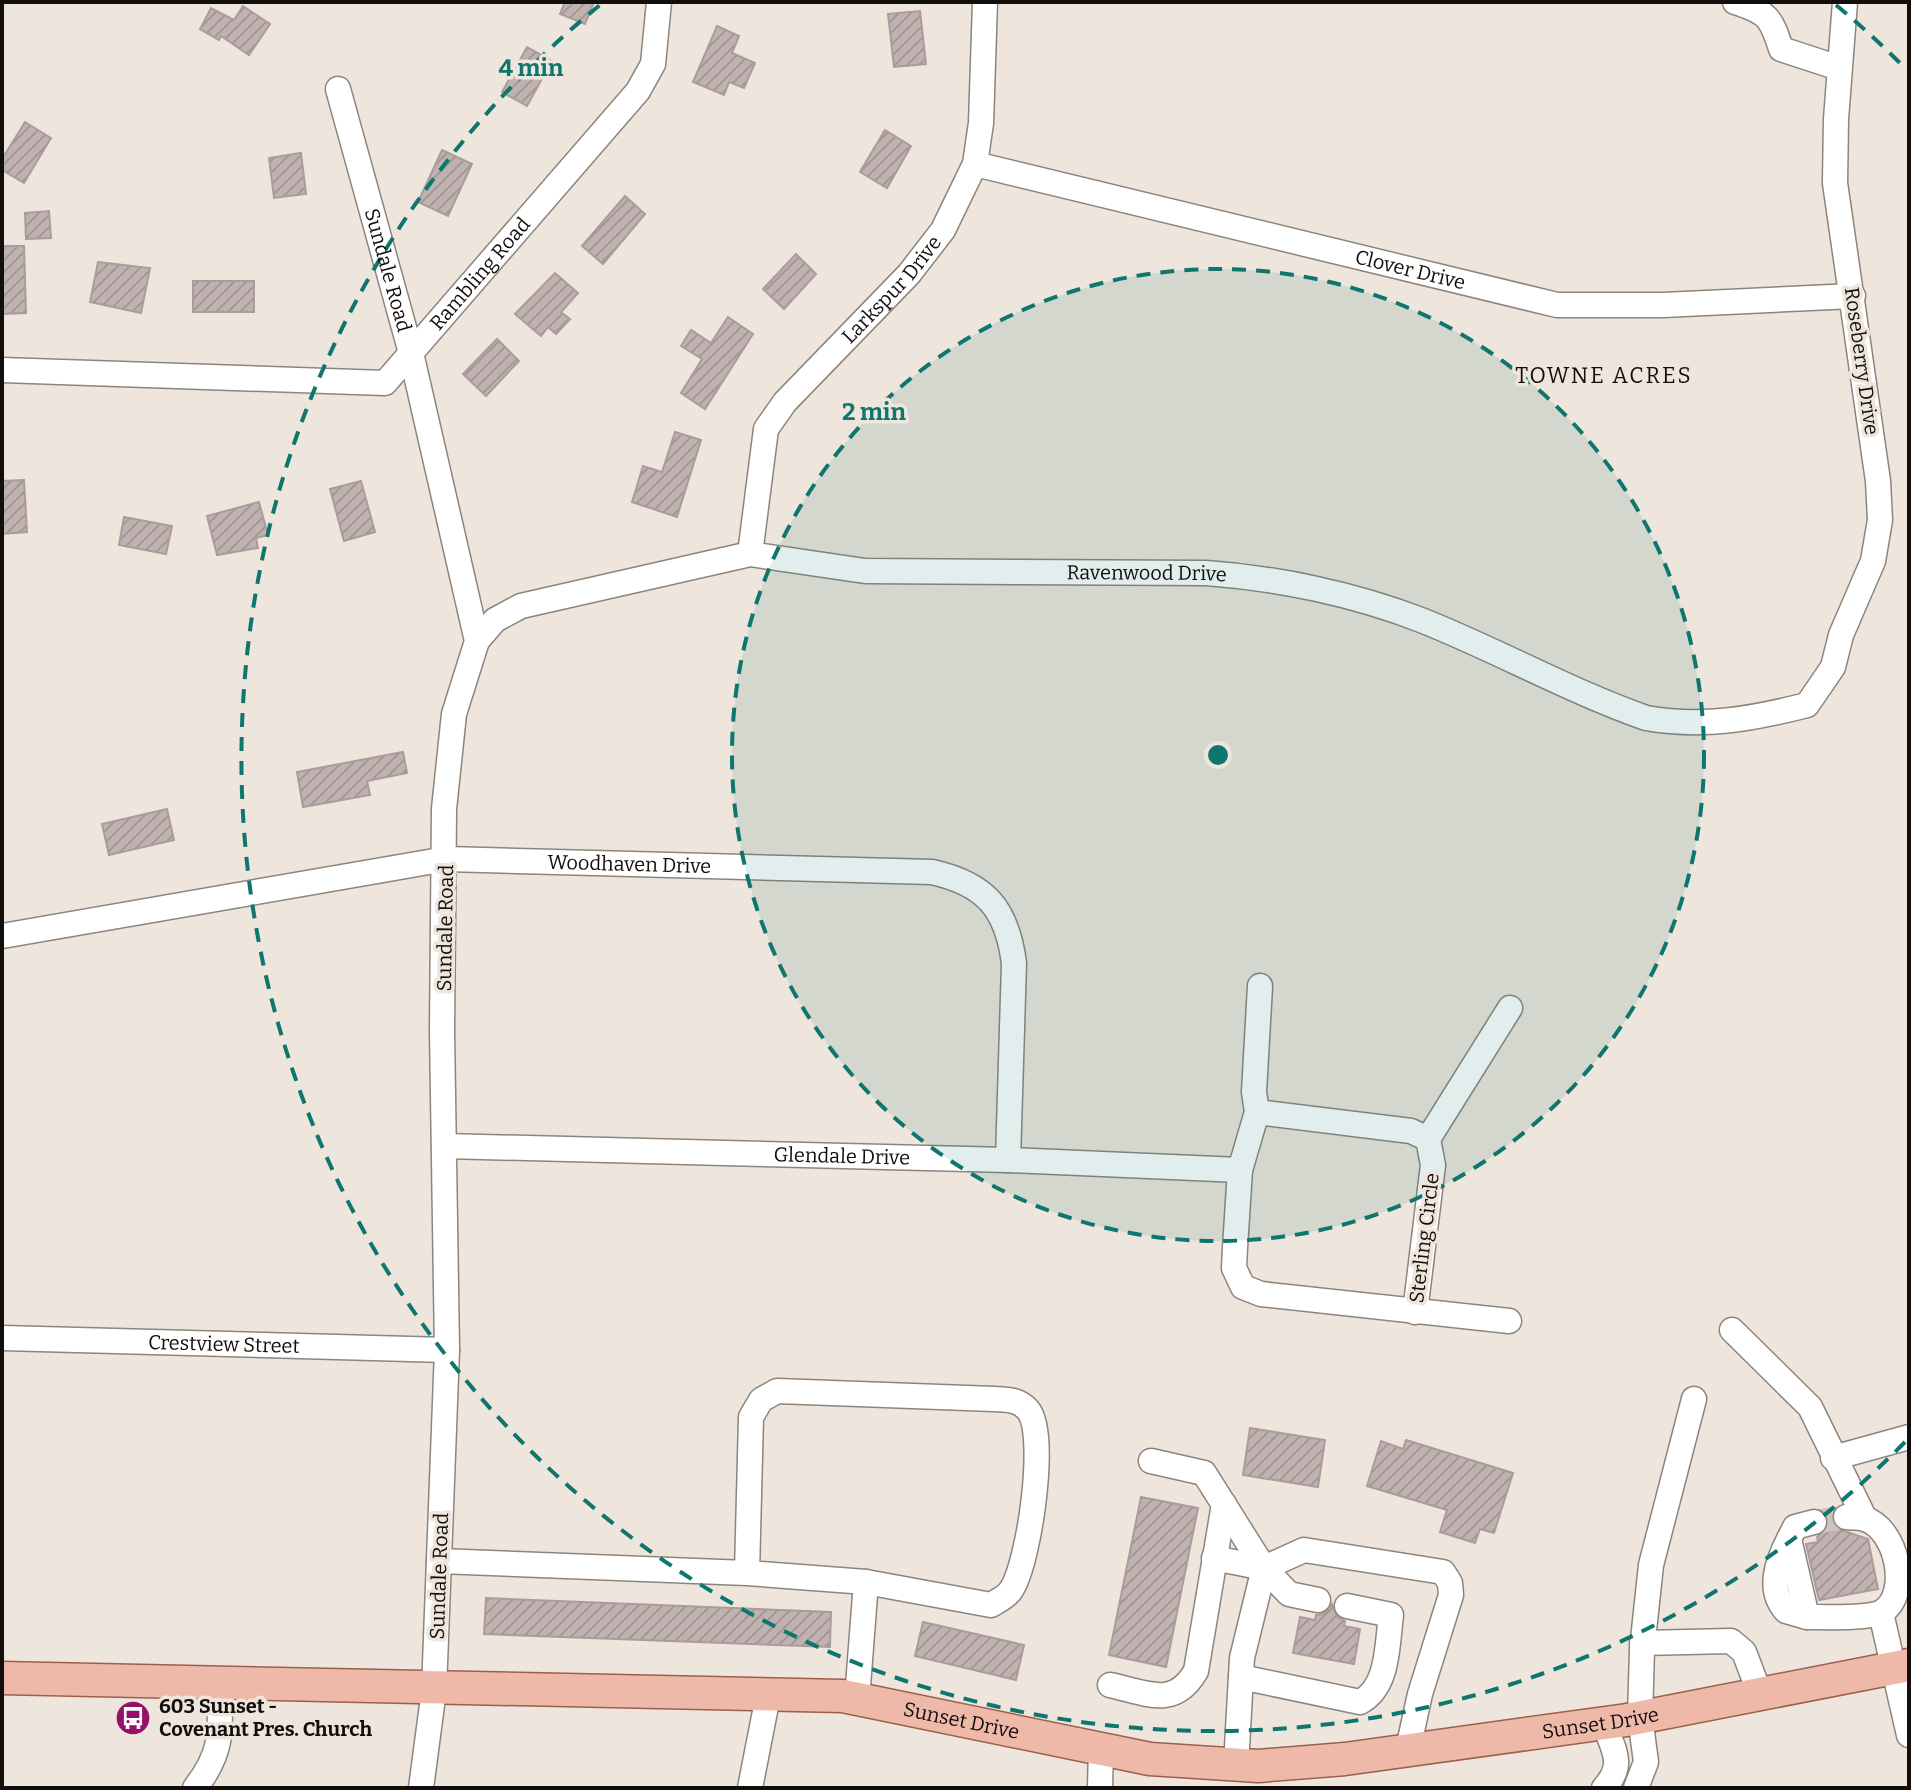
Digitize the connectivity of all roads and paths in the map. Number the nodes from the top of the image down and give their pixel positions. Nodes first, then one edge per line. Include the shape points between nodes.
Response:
1 (659, 2) edge
2 (985, 2) edge
3 (1735, 2) edge
4 (1845, 2) edge
5 (1839, 68) junction
6 (338, 89) dead end
7 (975, 164) junction
8 (1853, 296) junction
9 (411, 353) junction
10 (2, 370) edge
11 (750, 554) junction
12 (477, 641) junction
13 (1807, 705) joint
14 (446, 859) junction
15 (2, 936) edge
16 (1260, 986) dead end
17 (1510, 1008) dead end
18 (1257, 1112) junction
19 (1428, 1139) junction
20 (444, 1146) junction
21 (1008, 1160) junction
22 (1240, 1170) junction
23 (1415, 1312) junction
24 (1509, 1321) dead end
25 (1732, 1330) dead end
26 (2, 1338) edge
27 (447, 1350) junction
28 (1694, 1399) dead end
29 (1909, 1437) edge
30 (1833, 1458) junction
31 (1151, 1461) dead end
32 (1224, 1504) junction
33 (1814, 1522) tunnel mouth
34 (1214, 1558) junction
35 (439, 1561) junction
36 (1264, 1568) junction
37 (747, 1573) junction
38 (866, 1582) junction
39 (1318, 1600) dead end
40 (1347, 1606) dead end
41 (1881, 1613) junction
42 (1642, 1643) junction
43 (1901, 1667) edge
44 (1241, 1677) junction
45 (2, 1678) edge
46 (218, 1684) junction
47 (1110, 1685) dead end
48 (434, 1690) junction
49 (1760, 1694) junction
50 (768, 1696) junction
51 (857, 1699) junction
52 (1640, 1717) junction
53 (1604, 1723) junction
54 (1909, 1735) edge
55 (1101, 1747) junction
56 (1408, 1749) junction
57 (1236, 1765) junction
58 (195, 1788) edge
59 (421, 1788) edge
60 (750, 1788) edge
61 (1100, 1788) edge
62 (1604, 1788) edge
63 (1636, 1788) edge

1 - 9 street, Rambling Road via 653,64 638,91
2 - 7 street, Larkspur Drive
3 - 5 street via 1761,10 1774,26 1781,49
4 - 5 street, Roseberry Drive
5 - 8 street, Roseberry Drive via 1835,183
6 - 9 street, Sundale Road
7 - 8 street, Clover Drive via 1557,305
7 - 11 street, Larkspur Drive via 943,230 909,274 785,402 766,429
8 - 13 street, Roseberry Drive via 1880,520 1873,561 1833,667
9 - 10 street, Rambling Road via 385,383
9 - 12 street, Sundale Road
11 - 12 street, Ravenwood Drive via 521,606 495,620
11 - 13 street, Ravenwood Drive via 865,571 1170,571 1242,576 1322,591 1418,619 1646,718 1683,725 1715,723
12 - 14 street, Sundale Road via 449,744
14 - 15 street, Woodhaven Drive
14 - 20 street, Sundale Road
14 - 21 street, Woodhaven Drive via 932,872 972,884 1004,919 1014,963
16 - 18 street
17 - 19 street
18 - 19 street via 1411,1131
18 - 22 street
19 - 23 street, Sterling Circle via 1433,1165
20 - 21 street, Glendale Drive
20 - 27 street, Sundale Road
21 - 22 street, Glendale Drive
22 - 23 street, Sterling Circle via 1234,1268 1243,1287 1261,1294
23 - 24 street
25 - 30 street via 1810,1407
26 - 27 street, Crestview Street
27 - 35 street, Sundale Road
28 - 42 street via 1651,1565
29 - 30 street
30 - 41 street via 1856,1518 1889,1540 1901,1584
31 - 32 street via 1204,1473
32 - 34 street
32 - 36 street
33 - 41 street via 1795,1527 1789,1539 1807,1617
34 - 36 street
34 - 47 street via 1196,1671 1188,1685 1166,1696
35 - 37 street
35 - 48 street, Sundale Road
36 - 39 street via 1289,1594
36 - 44 street
36 - 56 street via 1304,1550 1443,1572 1451,1595
37 - 38 street
37 - 38 street via 751,1417 761,1400 777,1391 1018,1401 1030,1412 1036,1431 1034,1492 1023,1565 1010,1592 991,1605
38 - 51 street
40 - 44 street via 1391,1615 1381,1678 1372,1696 1360,1702
41 - 43 street
42 - 49 street via 1731,1641 1744,1652
42 - 52 street
43 - 49 main road, Sunset Drive
43 - 54 street
44 - 57 street
45 - 46 main road, Sunset Drive
46 - 48 main road, Sunset Drive
46 - 58 street via 221,1724 214,1764
48 - 50 main road, Sunset Drive
48 - 59 street, Sundale Road
49 - 52 main road, Sunset Drive
50 - 51 main road, Sunset Drive
50 - 60 street
51 - 55 main road, Sunset Drive
52 - 53 main road, Sunset Drive
52 - 63 street via 1646,1762
53 - 56 main road, Sunset Drive
53 - 62 street via 1617,1762 1617,1772
55 - 57 main road, Sunset Drive via 1150,1759
55 - 61 street
56 - 57 main road, Sunset Drive via 1301,1764

